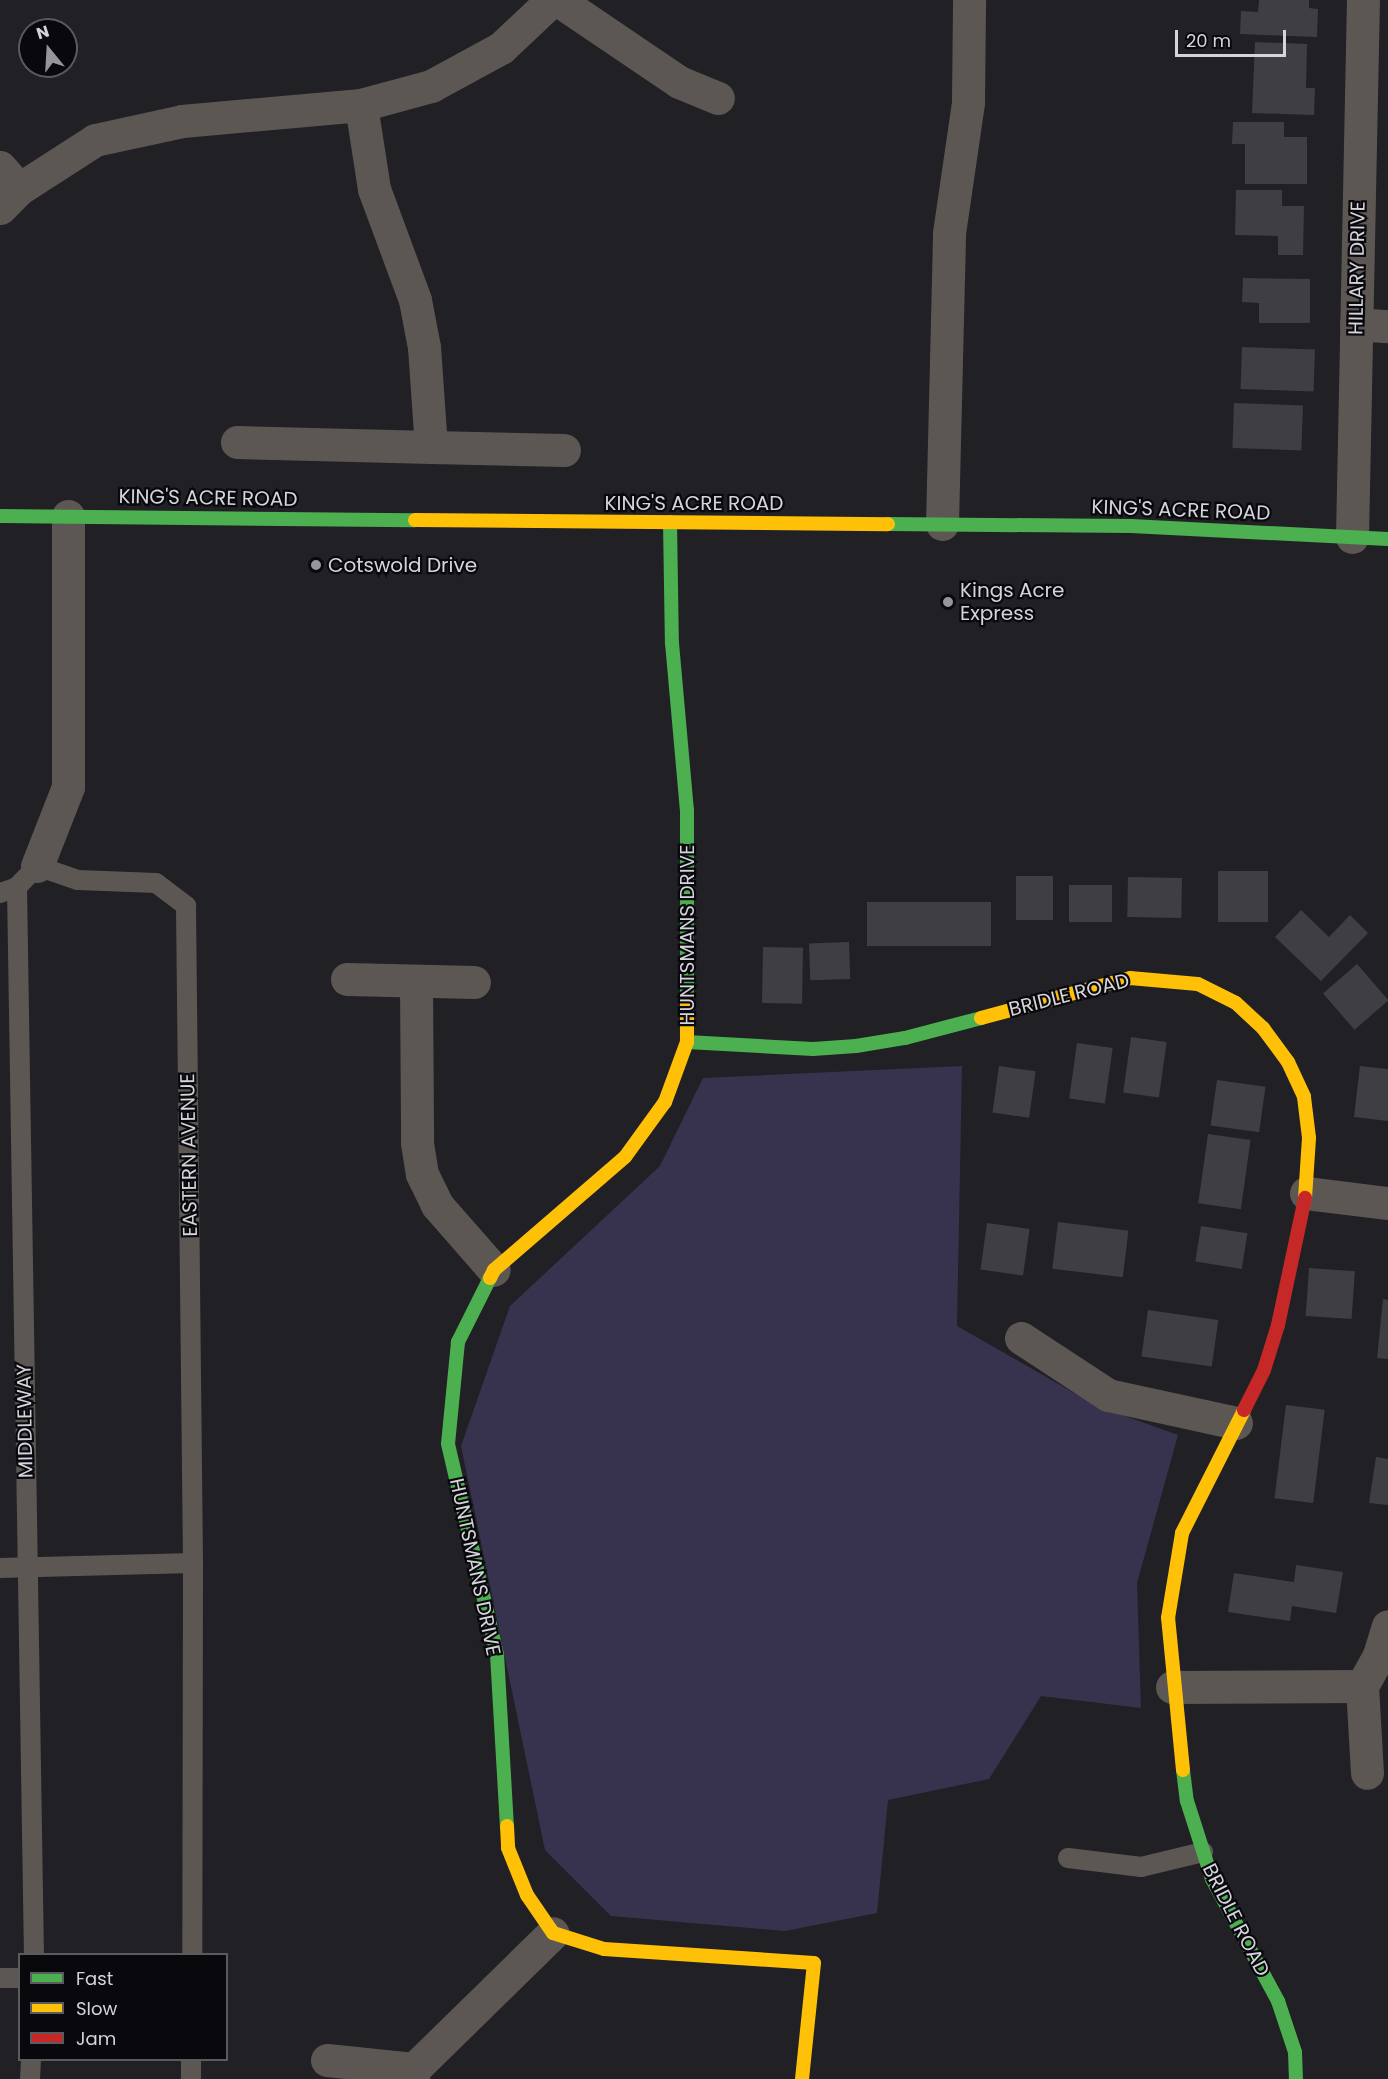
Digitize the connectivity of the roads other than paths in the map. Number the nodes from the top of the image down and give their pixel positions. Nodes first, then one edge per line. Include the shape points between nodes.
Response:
1 (552, 0) edge
2 (558, 0) edge
3 (969, 0) edge
4 (1363, 0) edge
5 (1388, 1) edge
6 (718, 98) dead end
7 (361, 105) junction
8 (6, 188) edge
9 (1372, 325) edge
10 (237, 442) dead end
11 (431, 447) junction
12 (564, 450) dead end
13 (0, 516) edge
14 (68, 516) junction
15 (670, 522) junction
16 (942, 524) junction
17 (1352, 537) junction
18 (1388, 539) edge
19 (18, 882) edge
20 (347, 979) dead end
21 (474, 982) dead end
22 (416, 983) junction
23 (687, 1042) junction
24 (1306, 1193) junction
25 (1388, 1203) edge
26 (494, 1270) junction
27 (1021, 1338) dead end
28 (1236, 1423) junction
29 (194, 1563) junction
30 (27, 1566) junction
31 (0, 1568) edge
32 (1388, 1626) edge
33 (1362, 1686) junction
34 (1172, 1687) junction
35 (1367, 1773) dead end
36 (1203, 1852) junction
37 (1068, 1858) dead end
38 (553, 1933) junction
39 (34, 1953) edge
40 (192, 1953) edge
41 (0, 1978) edge
42 (18, 1978) edge
43 (327, 2060) dead end
44 (31, 2061) edge
45 (191, 2061) edge
46 (413, 2074) edge
47 (30, 2079) edge
48 (191, 2079) edge
49 (802, 2079) edge
50 (1296, 2079) edge

1 - 7 street via 501,48 431,86
2 - 6 street via 679,82
3 - 16 street via 968,102 949,233
4 - 5 street
4 - 9 street, HILLARY DRIVE
7 - 8 street via 182,121 95,140
7 - 11 street via 374,189 415,300 424,347
9 - 17 street, HILLARY DRIVE
10 - 11 street
11 - 12 street
13 - 14 main road, KING'S ACRE ROAD
14 - 15 main road, KING'S ACRE ROAD
14 - 19 street via 68,787
15 - 16 main road, KING'S ACRE ROAD
15 - 23 main road, HUNTSMANS DRIVE via 672,643 687,810
16 - 17 main road, KING'S ACRE ROAD via 1131,526
17 - 18 main road, KING'S ACRE ROAD
19 - 29 lane, EASTERN AVENUE via 156,883 186,906
19 - 30 lane, MIDDLEWAY
20 - 22 street
21 - 22 street
22 - 26 street via 417,1143 422,1174 436,1205
23 - 24 main road, BRIDLE ROAD via 813,1049 856,1046 905,1038 1130,978 1198,984 1236,1003 1263,1028 1288,1062 1304,1097 1309,1138
23 - 26 main road, HUNTSMANS DRIVE via 665,1102 626,1157
24 - 25 street
24 - 28 main road, BRIDLE ROAD via 1278,1325 1264,1370
26 - 38 main road, HUNTSMANS DRIVE via 458,1342 448,1444 496,1653 508,1848 527,1895
27 - 28 street via 1108,1395
28 - 34 main road, BRIDLE ROAD via 1182,1533 1168,1618
29 - 30 lane
29 - 40 lane
30 - 31 lane
30 - 39 lane, MIDDLEWAY
32 - 33 street via 1379,1655
33 - 34 street
33 - 35 street
34 - 36 main road, BRIDLE ROAD via 1187,1801
36 - 37 lane via 1141,1867
36 - 50 main road, BRIDLE ROAD via 1212,1879 1278,2001 1295,2052
38 - 46 street
38 - 49 main road via 604,1949 814,1962
41 - 42 lane
43 - 46 street
44 - 47 lane
45 - 48 lane

